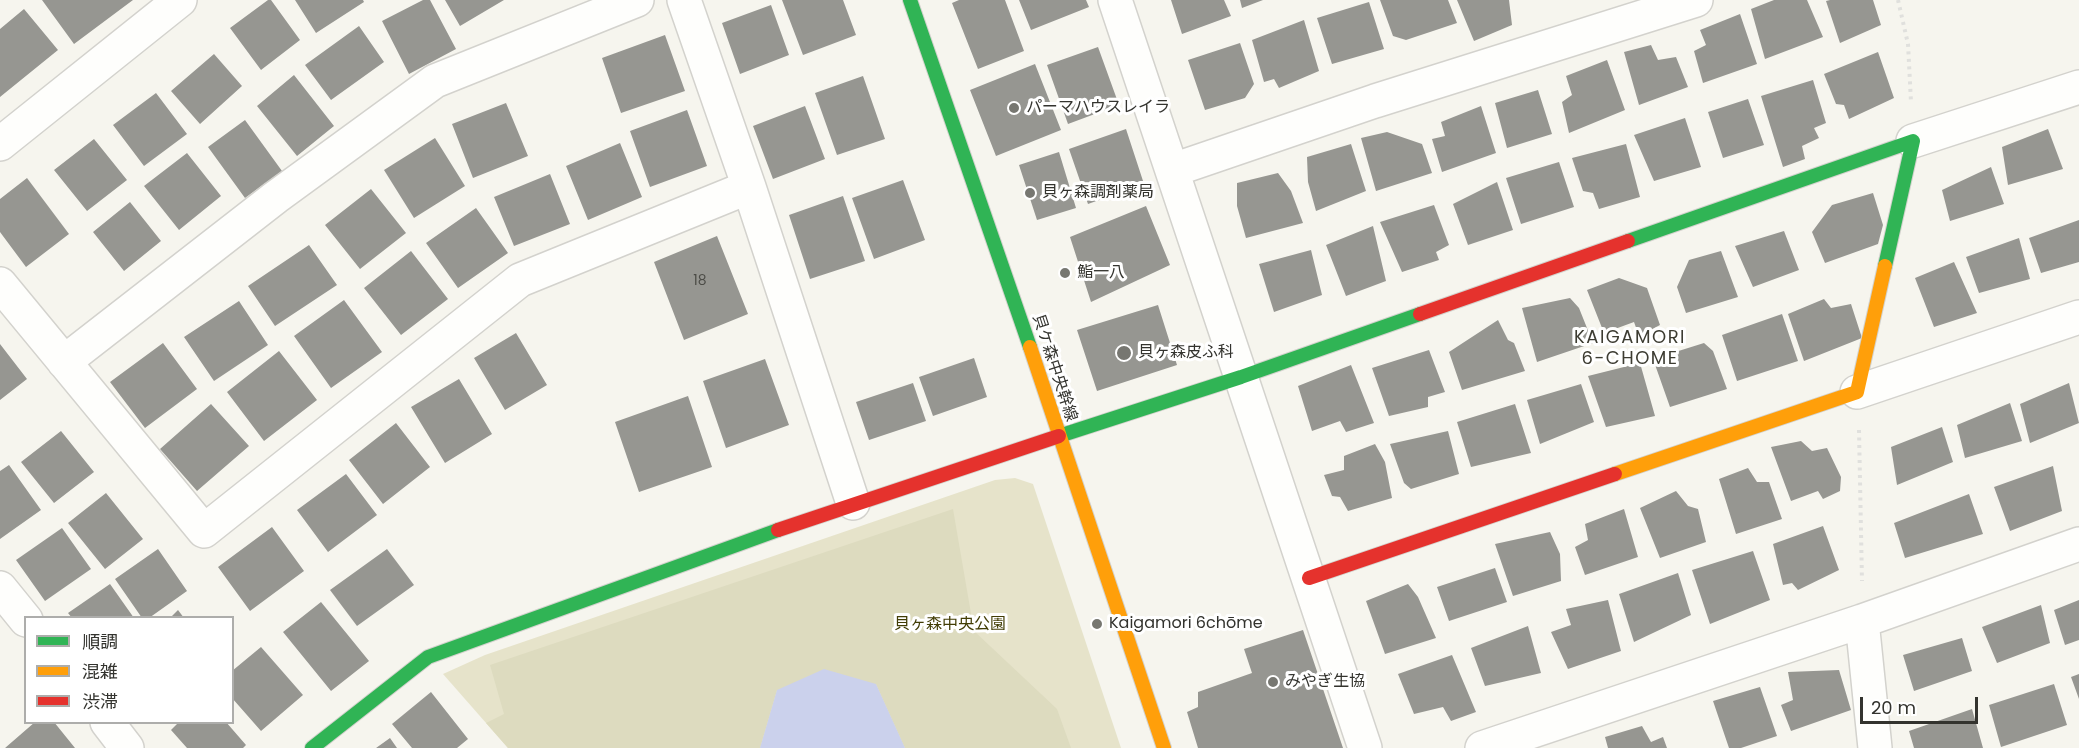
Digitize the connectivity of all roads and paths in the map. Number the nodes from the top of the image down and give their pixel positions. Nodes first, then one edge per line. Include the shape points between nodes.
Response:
1 (180, 0) edge
2 (637, 0) edge
3 (684, 0) edge
4 (910, 0) edge
5 (1115, 0) edge
6 (1696, 0) edge
7 (1898, 0) edge
8 (2079, 87) edge
9 (1913, 141) junction
10 (0, 144) edge
11 (1173, 170) junction
12 (749, 187) junction
13 (0, 284) edge
14 (2079, 317) edge
15 (64, 362) junction
16 (1242, 376) junction
17 (1857, 392) junction
18 (1059, 436) junction
19 (853, 503) junction
20 (2079, 544) edge
21 (1309, 578) junction
22 (0, 588) edge
23 (24, 618) edge
24 (1862, 621) junction
25 (108, 724) edge
26 (127, 748) edge
27 (312, 748) edge
28 (1164, 748) edge
29 (1365, 748) edge
30 (1482, 748) edge
31 (1875, 748) edge

1 - 10 street
2 - 15 street via 435,81 276,197
3 - 12 street
4 - 18 street, 貝ケ森中央幹線
5 - 11 street
6 - 11 street via 1375,101
7 - 9 path via 1908,44
8 - 9 street
9 - 16 street
9 - 17 street
11 - 16 street
12 - 15 street via 520,280 204,531
12 - 19 street
13 - 15 street
14 - 17 street
16 - 18 street
16 - 21 street
17 - 21 street
17 - 24 path via 1863,508
18 - 19 street
18 - 28 street, 貝ケ森中央幹線
19 - 27 street via 428,657
20 - 24 street
21 - 29 street
22 - 23 street
24 - 30 street
24 - 31 street
25 - 26 street

